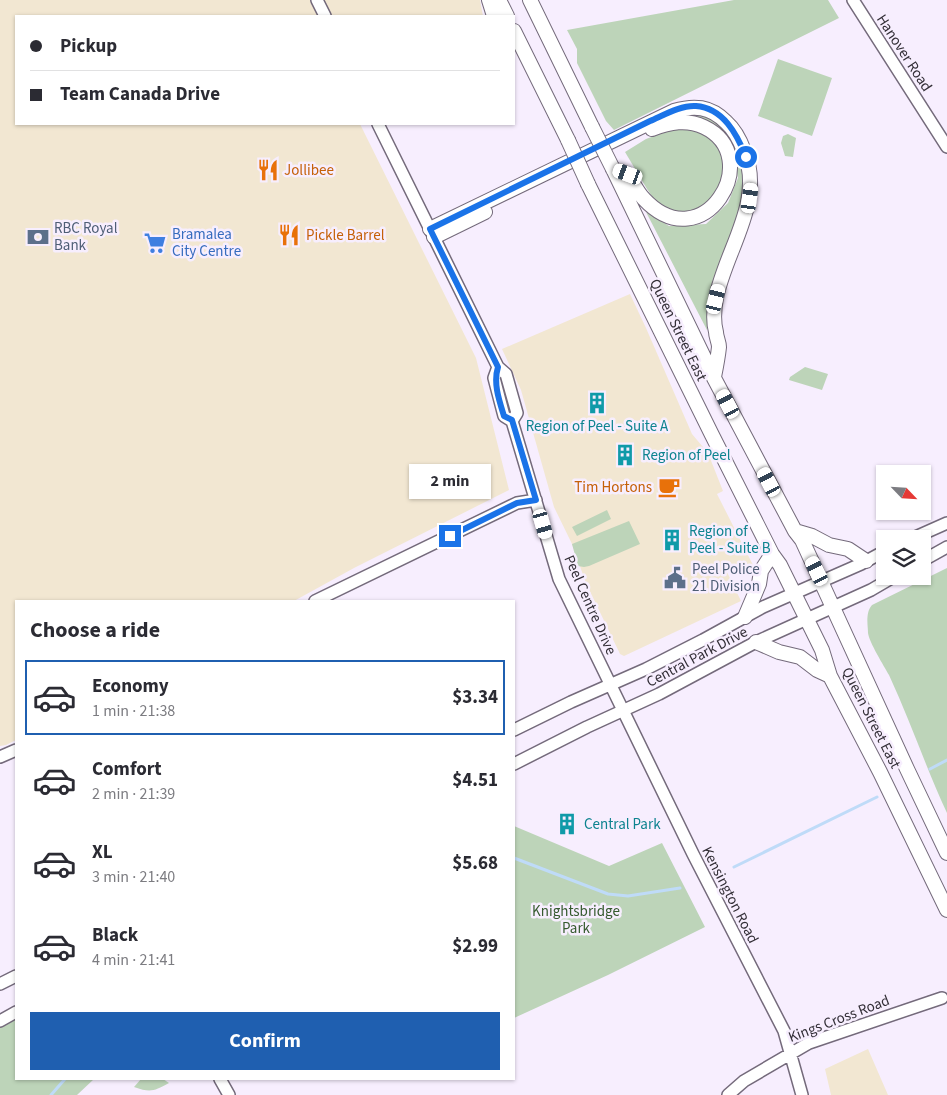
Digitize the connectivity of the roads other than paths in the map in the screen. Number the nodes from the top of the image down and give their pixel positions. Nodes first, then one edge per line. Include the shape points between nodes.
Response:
1 (316, 0) edge
2 (489, 0) edge
3 (499, 0) edge
4 (530, 0) edge
5 (853, 0) edge
6 (324, 15) edge
7 (494, 15) edge
8 (506, 15) edge
9 (515, 33) edge
10 (515, 58) edge
11 (555, 114) junction
12 (378, 125) edge
13 (947, 147) edge
14 (614, 169) junction
15 (432, 233) junction
16 (714, 378) junction
17 (536, 500) junction
18 (947, 523) edge
19 (931, 530) edge
20 (795, 531) junction
21 (947, 547) edge
22 (772, 554) junction
23 (876, 556) edge
24 (931, 556) edge
25 (866, 561) junction
26 (822, 581) junction
27 (880, 585) edge
28 (794, 593) junction
29 (317, 600) edge
30 (834, 607) junction
31 (745, 617) junction
32 (807, 619) junction
33 (756, 642) junction
34 (830, 676) junction
35 (610, 684) junction
36 (623, 711) junction
37 (515, 730) edge
38 (15, 750) edge
39 (0, 757) edge
40 (515, 763) edge
41 (947, 853) edge
42 (947, 910) edge
43 (15, 976) edge
44 (0, 984) edge
45 (942, 998) dead end
46 (15, 1013) edge
47 (0, 1021) edge
48 (791, 1052) junction
49 (221, 1080) edge
50 (229, 1095) edge
51 (728, 1095) edge
52 (802, 1095) edge

1 - 6 street
2 - 7 main road
3 - 8 main road
4 - 14 main road, Queen Street East, bridge
5 - 13 street, Hanover Road
9 - 11 main road, Queen Street East
10 - 11 main road via 526,66 548,108
11 - 22 main road, Queen Street East, bridge
12 - 15 street, Peel Centre Drive
14 - 15 main road via 628,174 639,194 654,208 670,216 690,218 708,212 718,202 726,186 730,166 721,140 709,130 683,122 666,124
14 - 16 main road, Queen Street East
15 - 16 main road via 674,111 695,106 716,113 739,138 752,183 716,299 714,324 719,346
15 - 17 street, Peel Centre Drive via 498,367 506,374 517,413 512,420
16 - 20 main road, Queen Street East
17 - 29 street via 517,503
17 - 35 street, Peel Centre Drive via 559,579
18 - 19 street
20 - 25 main road via 848,549
20 - 26 main road, Queen Street East
21 - 24 street
22 - 28 main road, Queen Street East
22 - 31 main road via 761,571
23 - 25 street, Central Park Drive
25 - 26 street, Central Park Drive
26 - 28 street, Central Park Drive
26 - 30 main road, Queen Street East
27 - 30 street, Central Park Drive
28 - 31 street, Central Park Drive
28 - 32 main road, Queen Street East
30 - 32 street, Central Park Drive
30 - 41 main road, Queen Street East via 906,770
31 - 35 street, Central Park Drive
32 - 33 street, Central Park Drive
32 - 34 main road, Queen Street East
33 - 34 main road via 800,657
33 - 36 street, Central Park Drive
34 - 42 main road, Queen Street East
35 - 36 street, Peel Centre Drive
35 - 37 street, Central Park Drive
36 - 40 street, Central Park Drive
36 - 48 street, Kensington Road via 692,854 784,1031
38 - 39 street
43 - 44 street
45 - 48 street, Kings Cross Road
46 - 47 street
48 - 51 street, Kings Cross Road via 744,1081
48 - 52 street, Kensington Road
49 - 50 street

